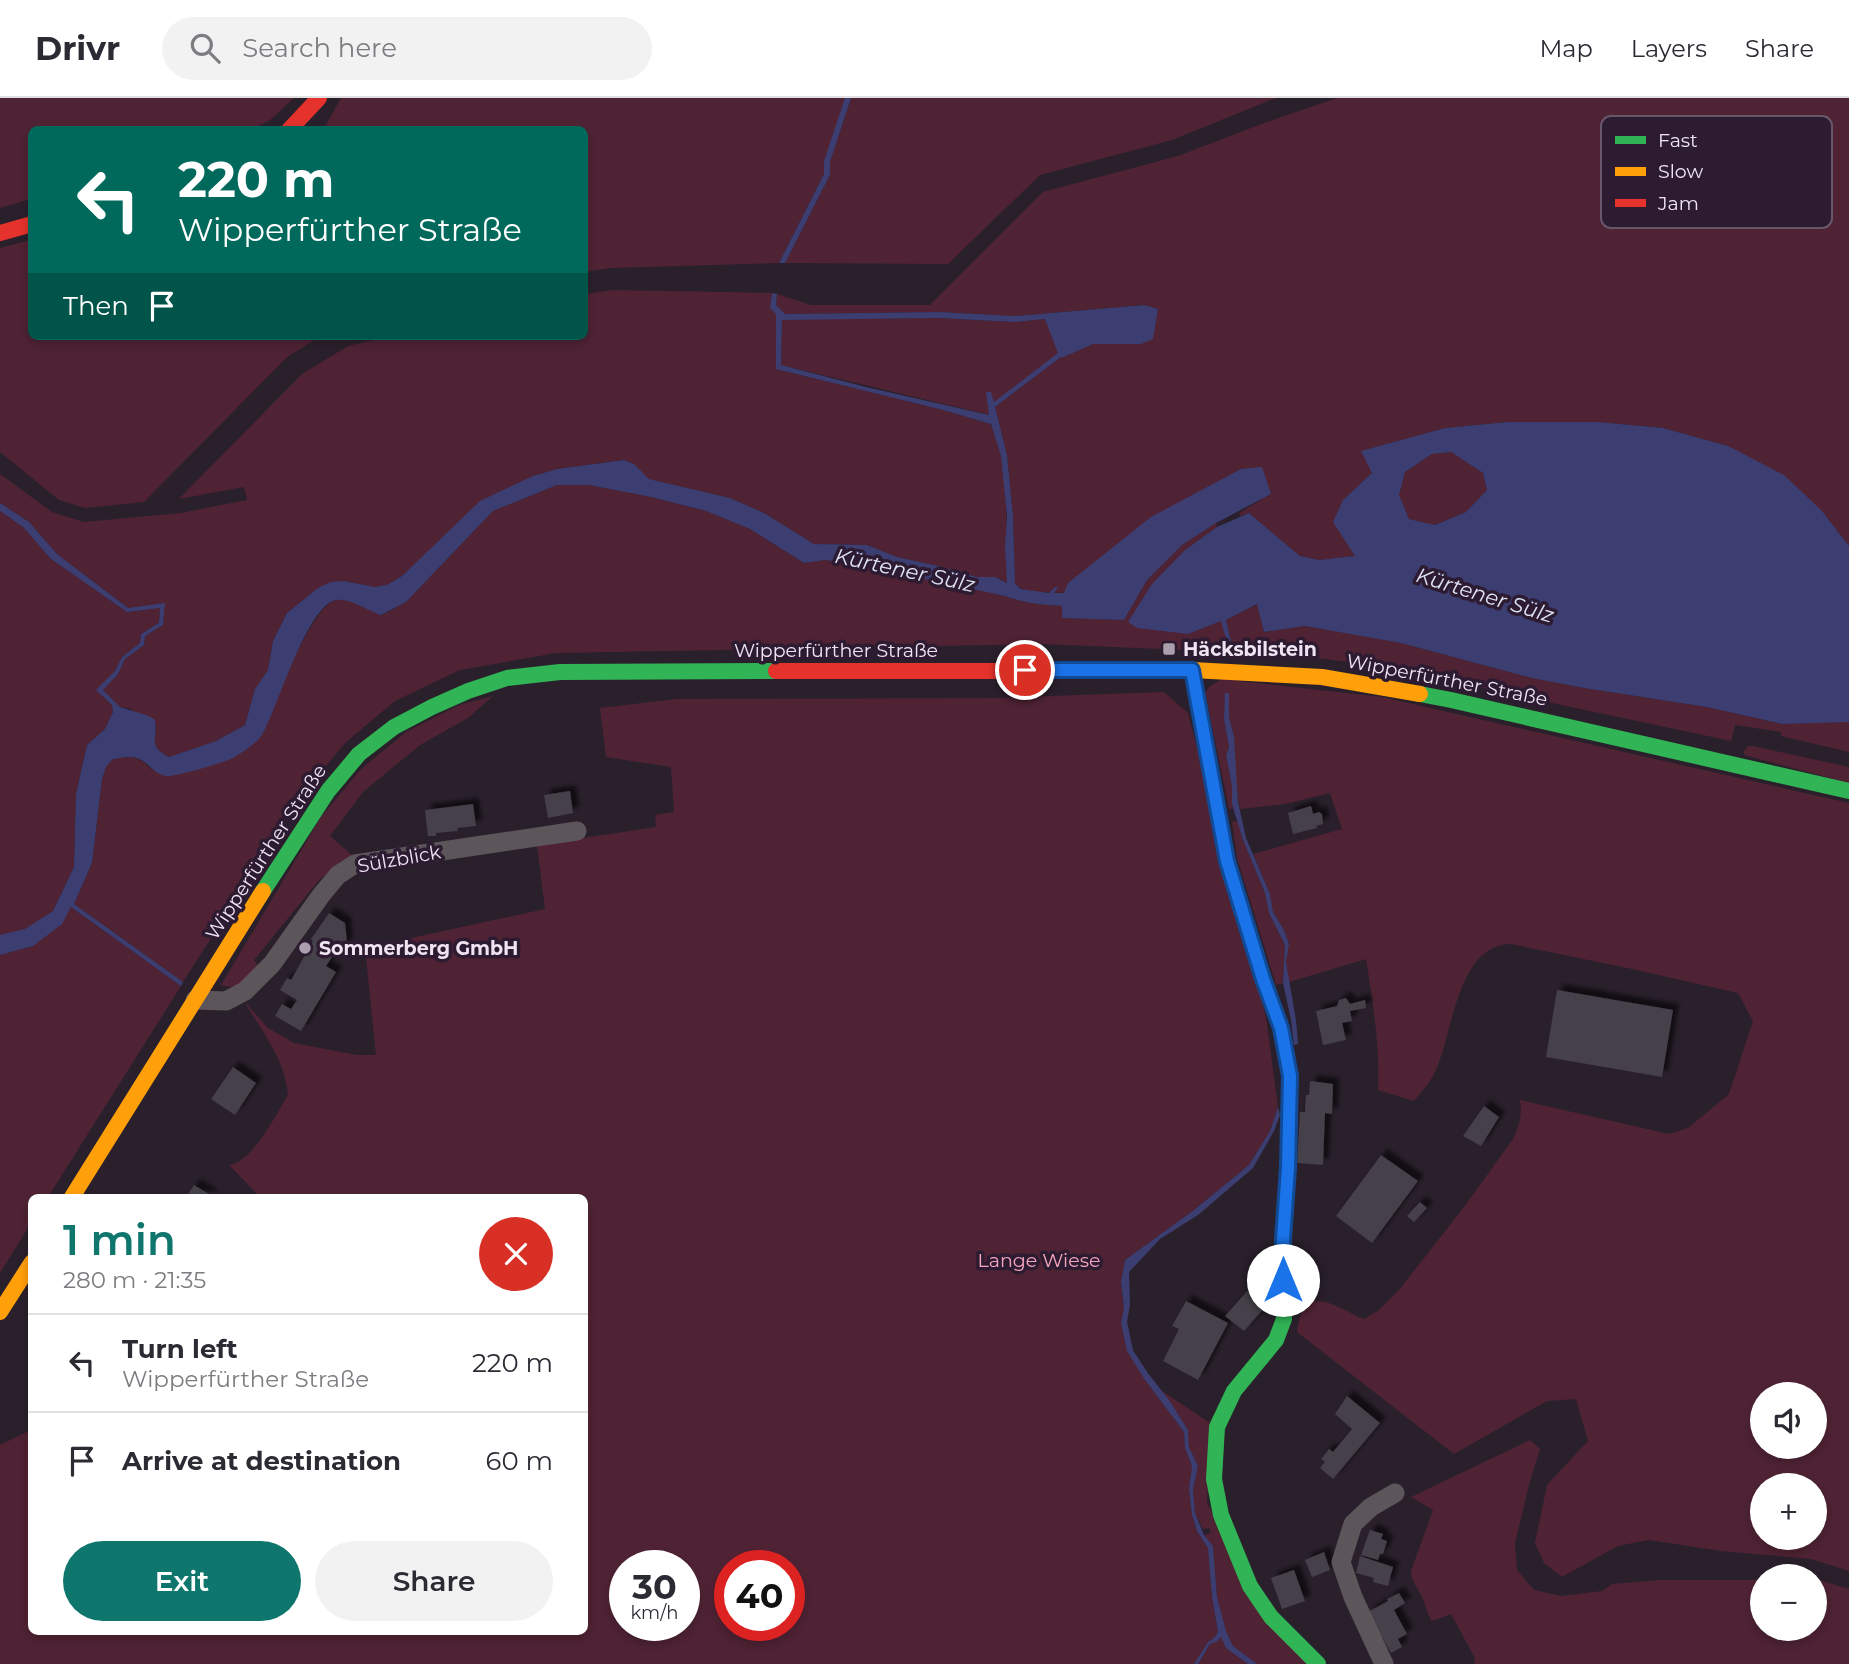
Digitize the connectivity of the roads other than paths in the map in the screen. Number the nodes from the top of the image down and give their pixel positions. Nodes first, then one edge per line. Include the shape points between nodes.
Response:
1 (319, 98) edge
2 (293, 126) edge
3 (28, 225) edge
4 (0, 233) edge
5 (1192, 670) junction
6 (1849, 791) edge
7 (577, 831) dead end
8 (195, 1000) junction
9 (74, 1194) edge
10 (28, 1268) edge
11 (0, 1312) edge
12 (1395, 1493) dead end
13 (1318, 1664) edge
14 (1384, 1664) edge

1 - 2 main road
3 - 4 main road
5 - 6 main road, Wipperfürther Straße via 1322,677 1451,699
5 - 8 main road, Wipperfürther Straße via 559,672 507,678 432,707 394,727 359,754 281,861
5 - 13 main road via 1227,861 1281,1028 1290,1076 1284,1319 1276,1340 1234,1391 1217,1427 1214,1479 1221,1515 1250,1586 1271,1617
7 - 8 street, Sülzblick via 355,864 338,875 272,964 246,991 226,1001
8 - 9 main road, Wipperfürther Straße
10 - 11 main road
12 - 14 street via 1353,1524 1342,1562

